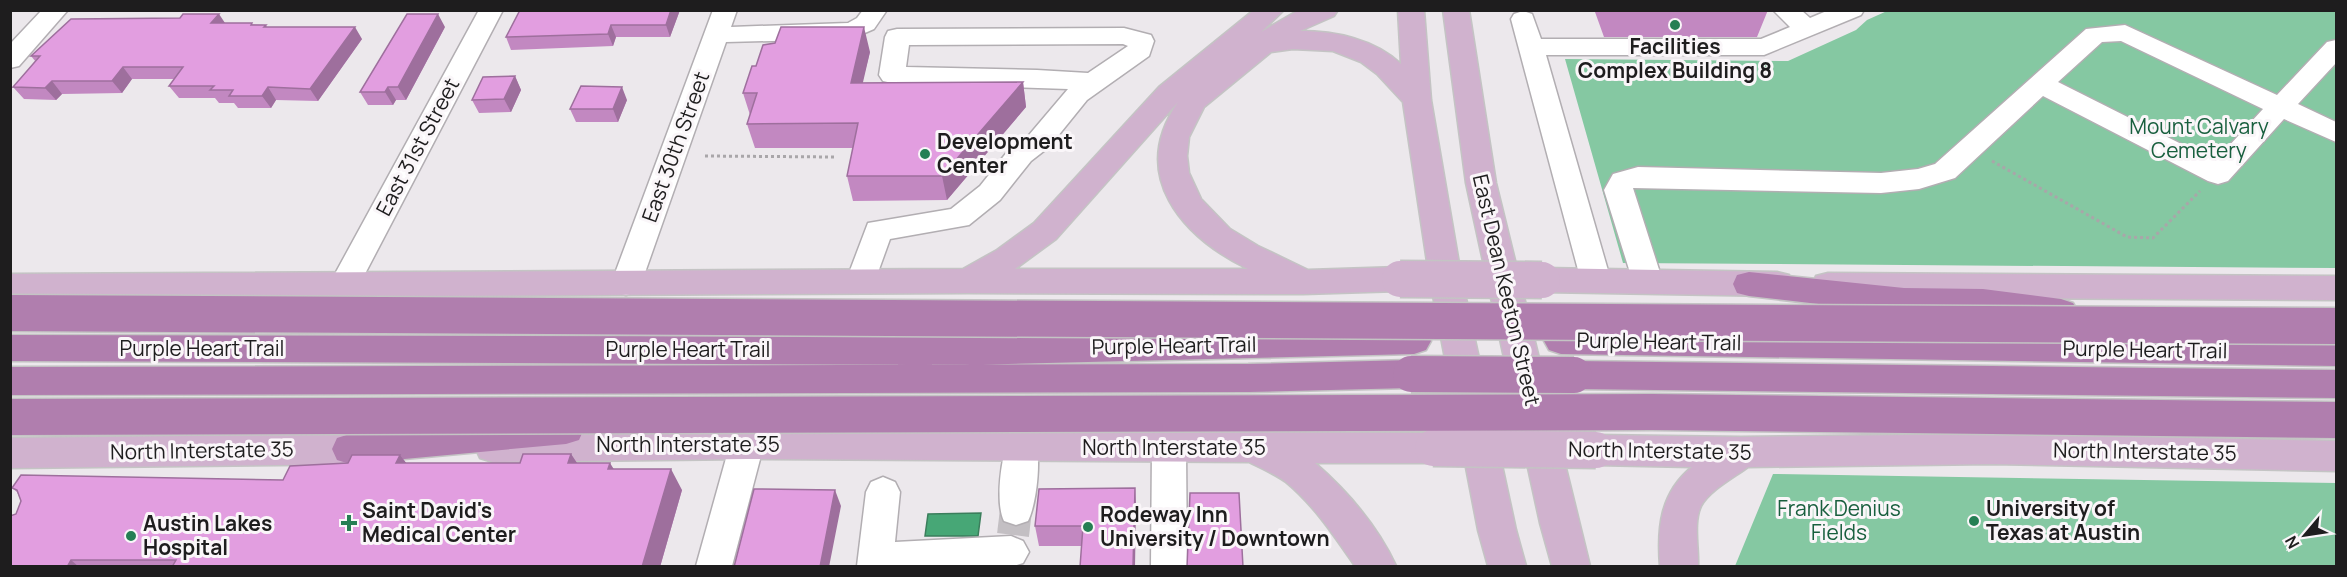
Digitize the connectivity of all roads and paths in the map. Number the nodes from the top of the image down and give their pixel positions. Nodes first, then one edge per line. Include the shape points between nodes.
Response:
1 (56, 10) edge
2 (491, 10) edge
3 (875, 10) edge
4 (954, 10) edge
5 (1271, 10) edge
6 (1325, 10) edge
7 (1412, 10) edge
8 (1456, 10) edge
9 (1785, 10) edge
10 (1852, 10) edge
11 (1523, 20) dead end
12 (2123, 22) edge
13 (721, 23) edge
14 (1808, 29) junction
15 (951, 36) junction
16 (1262, 44) junction
17 (1531, 47) junction
18 (2337, 48) edge
19 (10, 60) edge
20 (1092, 82) junction
21 (2040, 84) junction
22 (1418, 100) junction
23 (2280, 107) junction
24 (2337, 134) edge
25 (1970, 148) junction
26 (705, 156) dead end
27 (835, 157) dead end
28 (2218, 174) junction
29 (861, 281) junction
30 (968, 281) junction
31 (1596, 281) junction
32 (1303, 282) junction
33 (1648, 282) junction
34 (345, 283) junction
35 (627, 284) junction
36 (1749, 284) junction
37 (10, 286) edge
38 (2337, 288) edge
39 (53, 293) junction
40 (10, 313) edge
41 (2337, 326) edge
42 (10, 348) edge
43 (2337, 350) edge
44 (1413, 357) junction
45 (1647, 376) junction
46 (1095, 378) junction
47 (10, 381) edge
48 (2337, 384) edge
49 (10, 417) edge
50 (2337, 420) edge
51 (2337, 432) edge
52 (747, 444) junction
53 (1022, 447) junction
54 (1169, 448) junction
55 (350, 449) junction
56 (1257, 449) junction
57 (1741, 452) junction
58 (10, 453) edge
59 (2337, 456) edge
60 (883, 492) dead end
61 (1013, 541) edge
62 (875, 563) edge
63 (714, 567) edge
64 (1169, 567) edge
65 (1376, 567) edge
66 (1507, 567) edge
67 (1571, 567) edge
68 (1679, 567) edge

1 - 19 street
2 - 34 street, East 31st Street
3 - 13 street via 861,28 851,31
4 - 15 street
5 - 30 main road via 1169,94 1045,231
6 - 16 main road via 1309,15
7 - 22 main road
8 - 67 main road, East Dean Keeton Street via 1481,183
9 - 14 street
10 - 14 street
11 - 17 street
12 - 21 street via 2095,34
12 - 23 street
13 - 35 street, East 30th Street
14 - 17 street via 1764,47
15 - 20 street via 1124,36 1142,41 1140,50
15 - 20 street via 897,37 892,75
16 - 22 main road via 1292,39 1338,42 1366,52 1386,64
16 - 32 main road via 1195,99 1173,136 1170,160 1183,200 1219,237
17 - 31 street
18 - 23 street
20 - 29 street via 1038,141 1020,154 990,193 959,218 878,230
21 - 25 street
21 - 28 street
22 - 66 main road via 1445,275
23 - 24 street
23 - 28 street
25 - 28 path via 2127,237 2153,238
25 - 33 street via 1945,171 1890,182 1638,177 1623,181 1618,190
26 - 27 path
29 - 30 main road
29 - 35 main road
30 - 32 main road
31 - 32 main road, bridge
31 - 33 main road
33 - 36 main road
34 - 35 main road
34 - 39 main road
36 - 38 main road
36 - 43 highway via 1904,301 2010,305
37 - 39 main road
39 - 42 street
40 - 41 highway, Purple Heart Trail, bridge
42 - 44 highway, Purple Heart Trail via 965,351
43 - 44 highway, Purple Heart Trail via 1561,341
44 - 45 highway, Purple Heart Trail, bridge via 1574,375
44 - 46 highway, Purple Heart Trail via 1248,378
45 - 48 highway, Purple Heart Trail
45 - 51 highway via 1887,399
46 - 47 highway, Purple Heart Trail
46 - 55 highway
49 - 50 highway, bridge via 1451,412
52 - 53 main road, North Interstate 35
52 - 55 main road, North Interstate 35
52 - 63 street
53 - 54 main road, North Interstate 35
53 - 61 street
54 - 56 main road, North Interstate 35
54 - 64 street
55 - 58 main road, North Interstate 35
56 - 57 main road, North Interstate 35, bridge
56 - 65 main road via 1298,470 1327,498
57 - 59 main road, North Interstate 35 via 1992,449
57 - 68 main road via 1691,487 1683,499 1677,522
60 - 62 street
61 - 62 street

